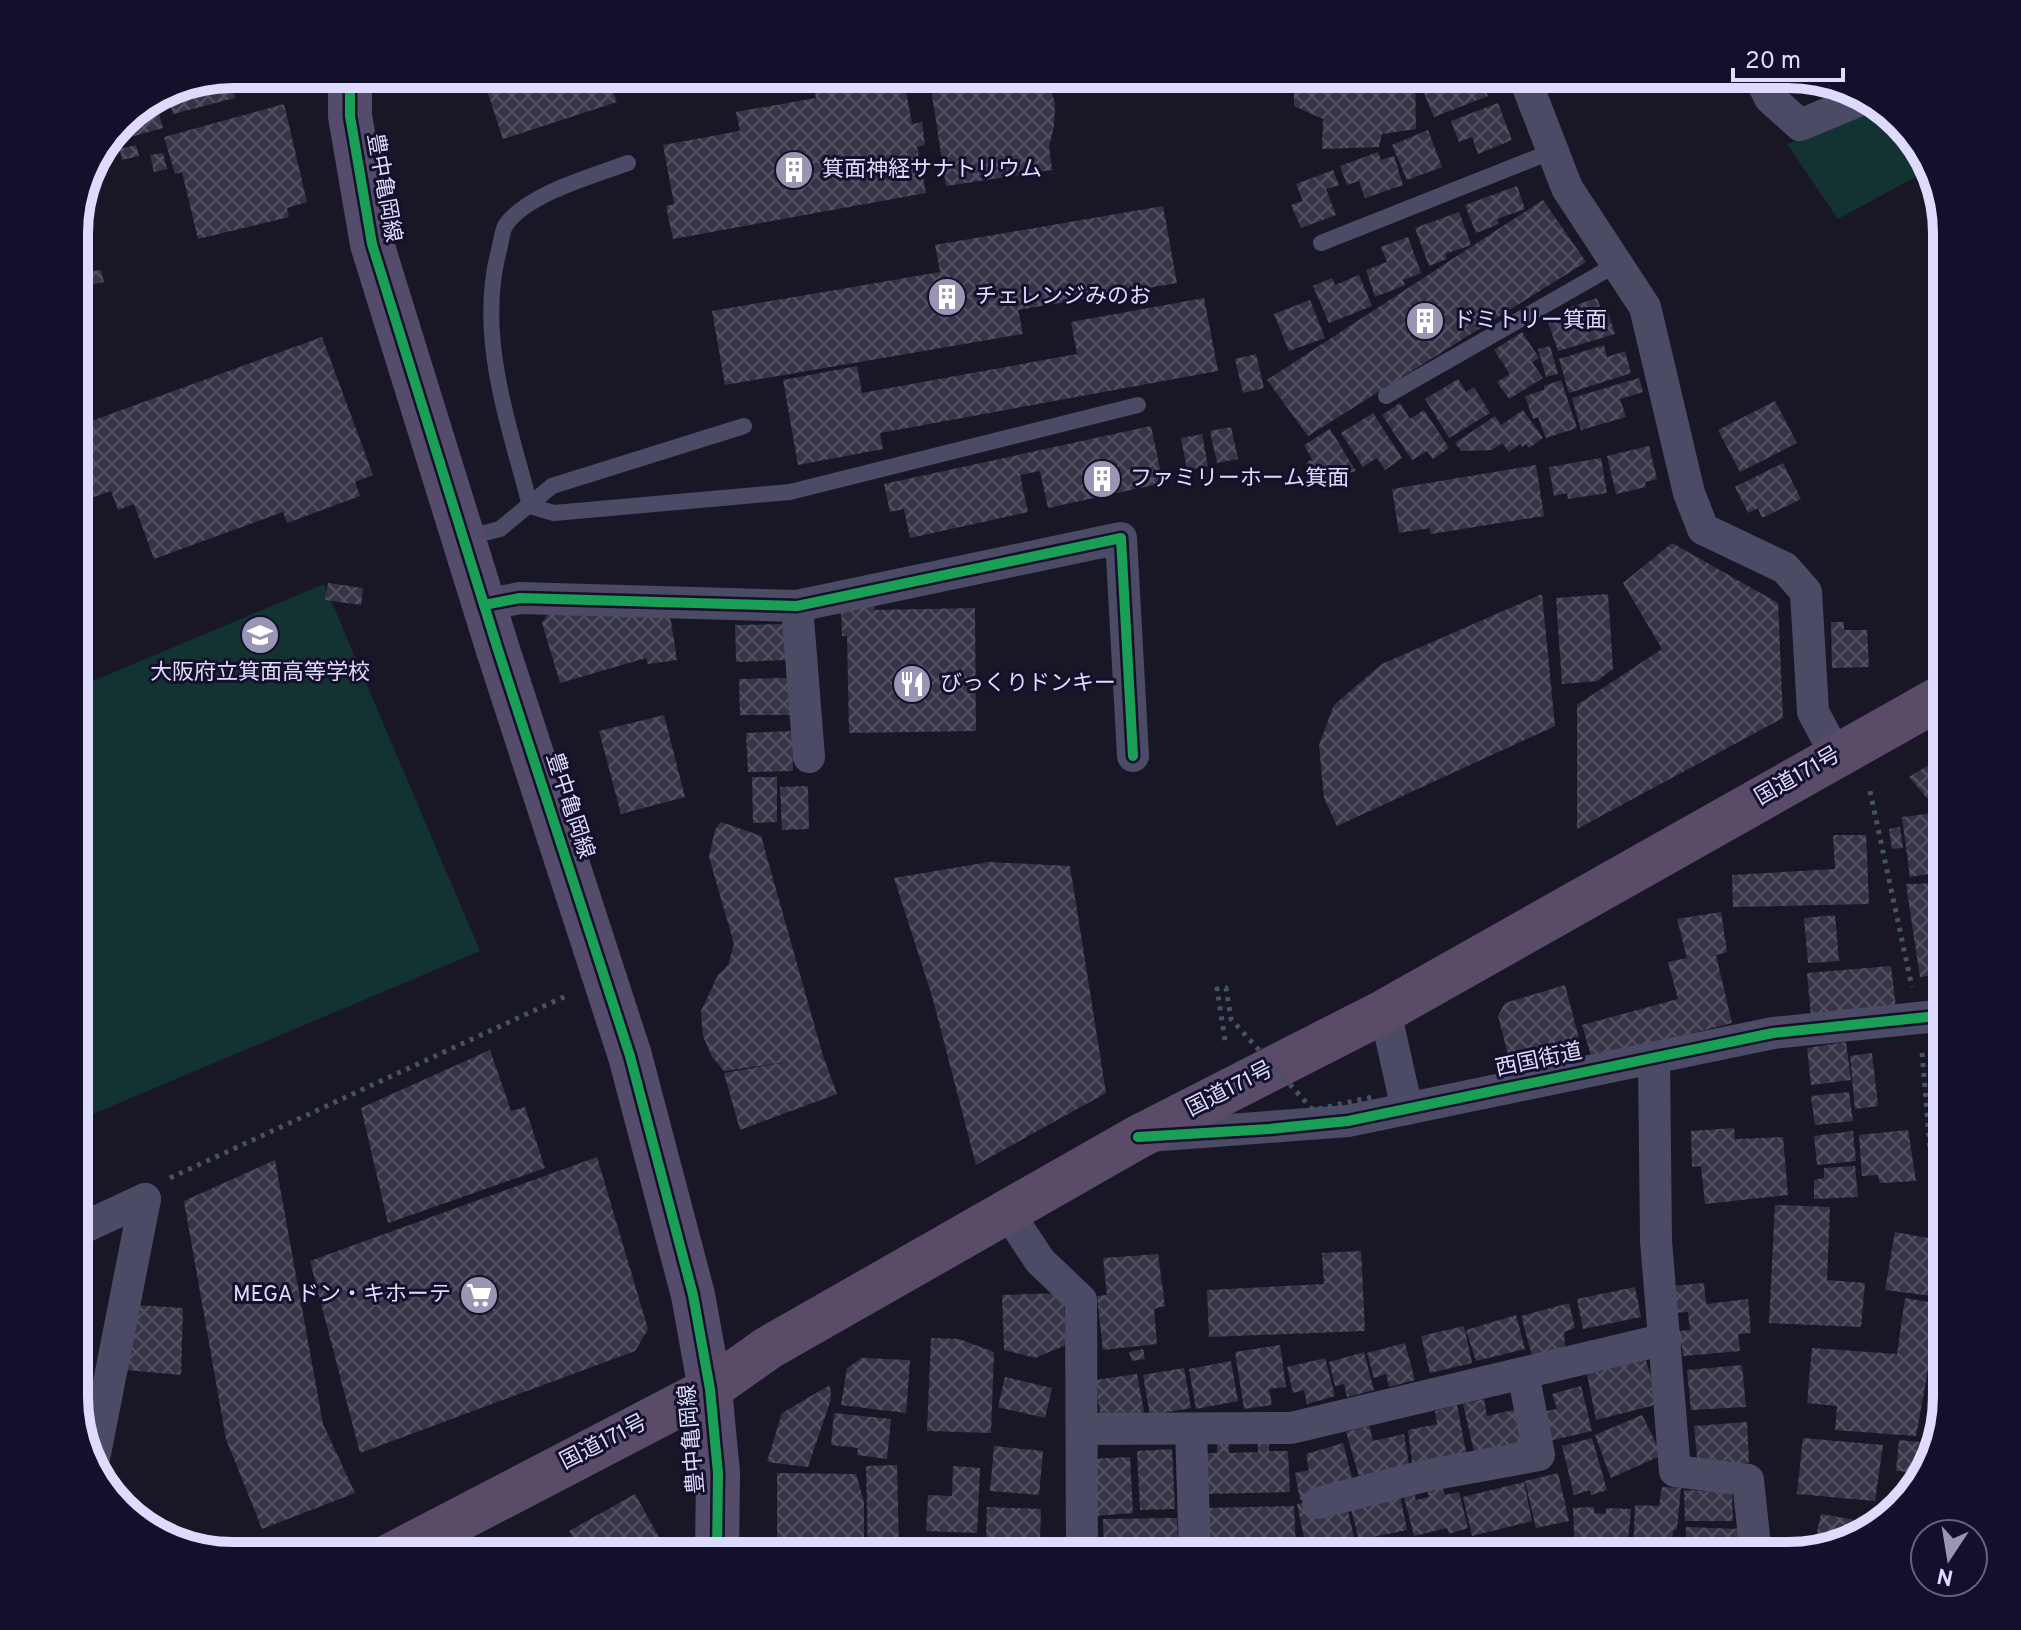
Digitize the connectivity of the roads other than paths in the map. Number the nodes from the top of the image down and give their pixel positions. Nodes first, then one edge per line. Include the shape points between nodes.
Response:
1 (350, 88) edge
2 (1528, 88) edge
3 (1765, 88) edge
4 (1852, 103) edge
5 (1553, 151) junction
6 (628, 163) dead end
7 (1321, 243) dead end
8 (1617, 264) junction
9 (1386, 396) dead end
10 (1138, 405) dead end
11 (744, 426) dead end
12 (530, 506) junction
13 (462, 538) junction
14 (484, 605) junction
15 (797, 606) junction
16 (1933, 702) edge
17 (1836, 755) junction
18 (1133, 756) dead end
19 (809, 757) dead end
20 (1385, 1011) junction
21 (1933, 1016) edge
22 (1654, 1057) junction
23 (1407, 1109) junction
24 (1138, 1137) junction
25 (1007, 1211) junction
26 (88, 1225) edge
27 (1666, 1339) junction
28 (1523, 1373) junction
29 (710, 1389) junction
30 (1082, 1429) junction
31 (1191, 1429) junction
32 (97, 1445) edge
33 (1318, 1503) dead end
34 (416, 1542) edge
35 (717, 1542) edge
36 (1082, 1542) edge
37 (1195, 1542) edge
38 (1755, 1542) edge

1 - 13 main road, 豊中亀岡線 via 372,244
2 - 5 street
3 - 4 street via 1800,125
5 - 7 lane
5 - 8 street via 1567,188
6 - 12 lane via 538,197 505,226 490,308 494,366
8 - 9 lane
8 - 17 street via 1645,307 1689,493 1703,529 1785,568 1806,592 1813,712
10 - 12 lane via 790,492 554,513
11 - 12 lane via 552,486
12 - 13 lane via 500,529
13 - 14 main road, 豊中亀岡線
14 - 15 street via 520,598
14 - 29 main road, 豊中亀岡線 via 630,1056 693,1295
15 - 18 street via 1121,538
15 - 19 street
16 - 17 highway, 国道171号
17 - 20 highway, 国道171号
20 - 23 street
20 - 24 highway, 国道171号
21 - 22 street, 西国街道 via 1773,1033
22 - 23 street, 西国街道
22 - 27 street via 1656,1241
23 - 24 street, 西国街道 via 1348,1121
24 - 25 highway, 国道171号
25 - 29 highway, 国道171号 via 768,1348
25 - 30 street via 1040,1261 1081,1300
26 - 32 street via 145,1199
27 - 28 street
27 - 38 street via 1675,1471 1748,1480
28 - 31 street via 1291,1428
28 - 33 street via 1539,1455
29 - 34 highway, 国道171号
29 - 35 main road, 豊中亀岡線 via 718,1473
30 - 31 street
30 - 36 street
31 - 37 street

